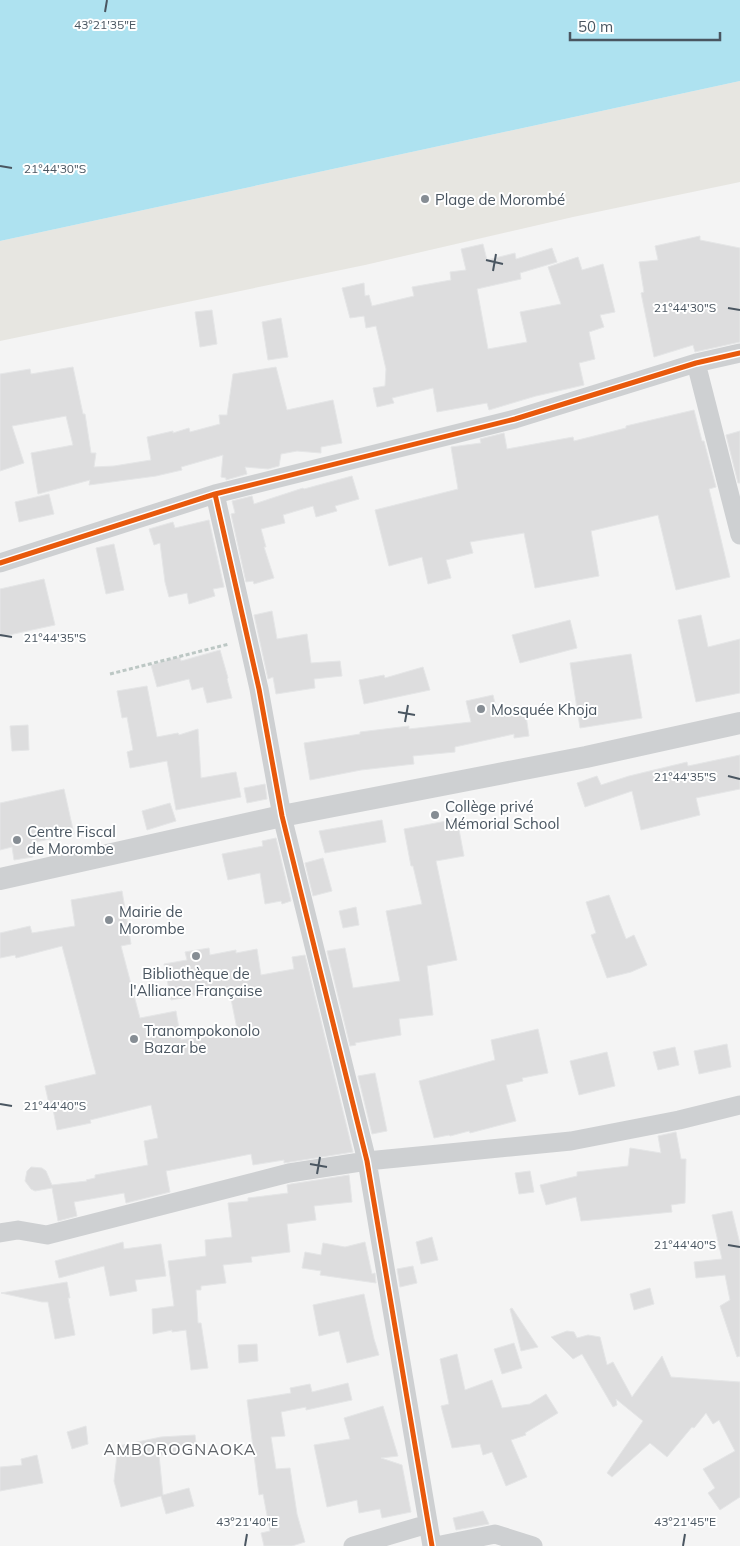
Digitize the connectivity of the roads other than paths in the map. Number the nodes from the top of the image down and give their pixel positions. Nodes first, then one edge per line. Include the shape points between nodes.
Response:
1 (740, 353) edge
2 (696, 363) junction
3 (215, 494) junction
4 (740, 535) edge
5 (0, 563) edge
6 (740, 724) edge
7 (282, 816) junction
8 (0, 879) edge
9 (740, 1105) edge
10 (367, 1160) junction
11 (0, 1234) edge
12 (428, 1524) junction
13 (353, 1546) edge
14 (432, 1546) edge
15 (436, 1546) edge
16 (533, 1546) edge

1 - 2 street
2 - 3 street via 515,419
2 - 4 street
3 - 5 street
3 - 7 street via 259,689
6 - 7 street
7 - 8 street
7 - 10 street
9 - 10 street via 571,1141
10 - 11 street via 289,1173 47,1235 18,1230
10 - 12 street
12 - 13 street
12 - 14 street
15 - 16 street via 495,1534

